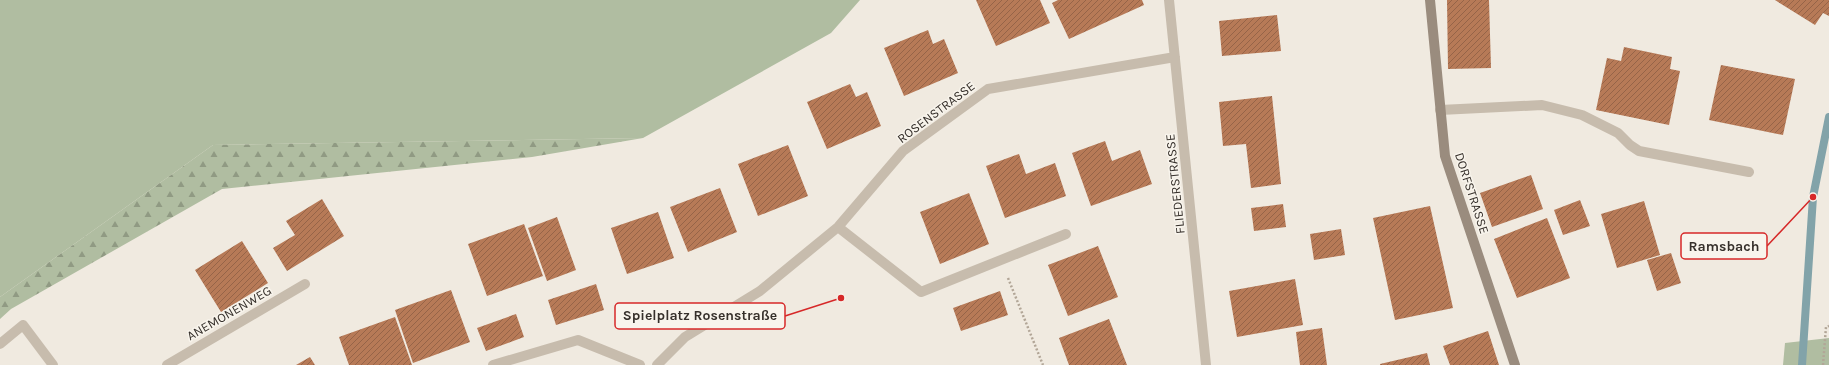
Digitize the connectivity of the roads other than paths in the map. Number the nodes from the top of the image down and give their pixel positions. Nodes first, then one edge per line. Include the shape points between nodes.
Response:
1 (1169, 0) edge
2 (1430, 0) edge
3 (1175, 57) junction
4 (1440, 110) junction
5 (1749, 172) dead end
6 (838, 227) junction
7 (1066, 234) dead end
8 (305, 284) dead end
9 (0, 344) edge
10 (53, 365) edge
11 (167, 365) edge
12 (493, 365) edge
13 (640, 365) edge
14 (657, 365) edge
15 (1206, 365) edge
16 (1515, 365) edge

1 - 3 street, FLIEDERSTRASSE
2 - 4 street, DORFSTRASSE
3 - 6 street, ROSENSTRASSE via 988,90 903,151
3 - 15 street, FLIEDERSTRASSE
4 - 5 street via 1542,105 1582,115 1618,133 1639,151
4 - 16 street, DORFSTRASSE via 1445,156
6 - 7 street via 921,292
6 - 14 street, ROSENSTRASSE via 760,291 685,337
8 - 11 street, ANEMONENWEG
9 - 10 street via 23,325
12 - 13 street via 578,340

